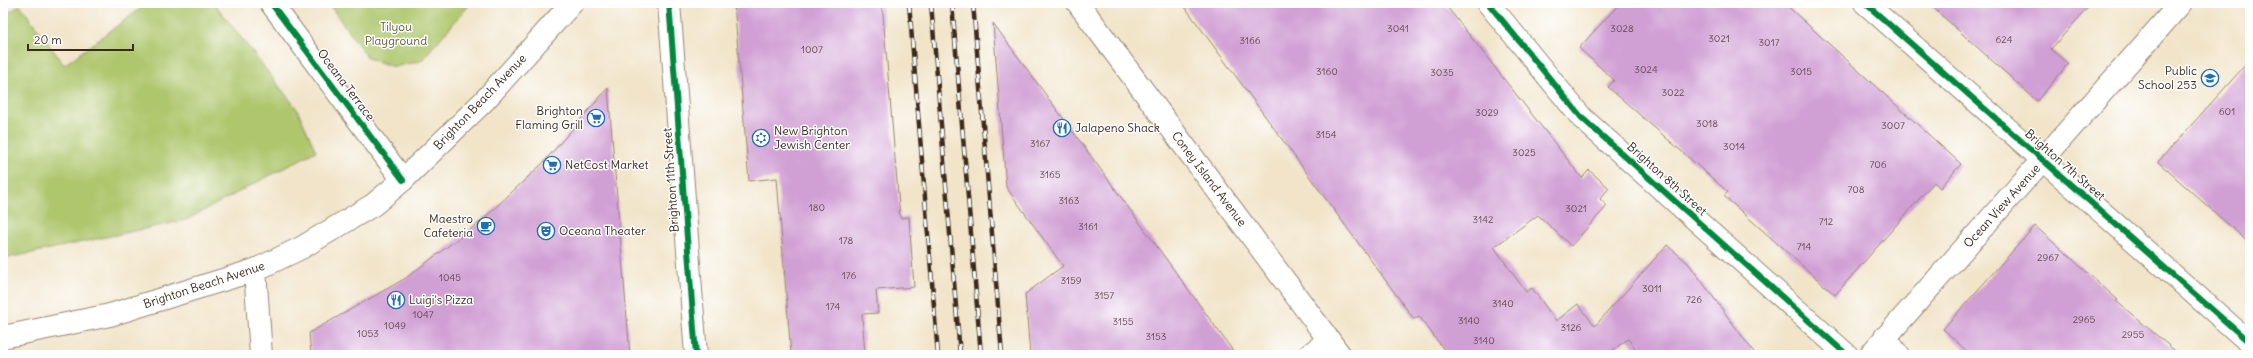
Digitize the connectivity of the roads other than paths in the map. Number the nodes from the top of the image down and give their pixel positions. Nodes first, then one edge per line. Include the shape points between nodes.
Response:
1 (271, 3) edge
2 (572, 3) edge
3 (668, 3) edge
4 (1078, 3) edge
5 (1488, 3) edge
6 (1866, 3) edge
7 (2181, 3) edge
8 (2042, 160) junction
9 (403, 180) junction
10 (255, 270) junction
11 (3, 337) edge
12 (1885, 337) junction
13 (2250, 343) edge
14 (1334, 347) edge
15 (261, 355) edge
16 (696, 355) edge
17 (1309, 355) edge
18 (1848, 355) edge
19 (1870, 355) edge
20 (1898, 355) edge

1 - 9 street, Oceana Terrace
2 - 9 street, Brighton Beach Avenue via 484,101
3 - 16 street, Brighton 11th Street
4 - 14 street, Coney Island Avenue
5 - 18 street, Brighton 8th Street via 1582,118
6 - 8 street, Brighton 7th Street
7 - 8 street, Ocean View Avenue
8 - 12 street, Ocean View Avenue
8 - 13 street, Brighton 7th Street
9 - 10 street, Brighton Beach Avenue via 334,228 301,248
10 - 11 street, Brighton Beach Avenue via 110,315
10 - 15 street
12 - 19 street, Ocean View Avenue
12 - 20 street
14 - 17 street

